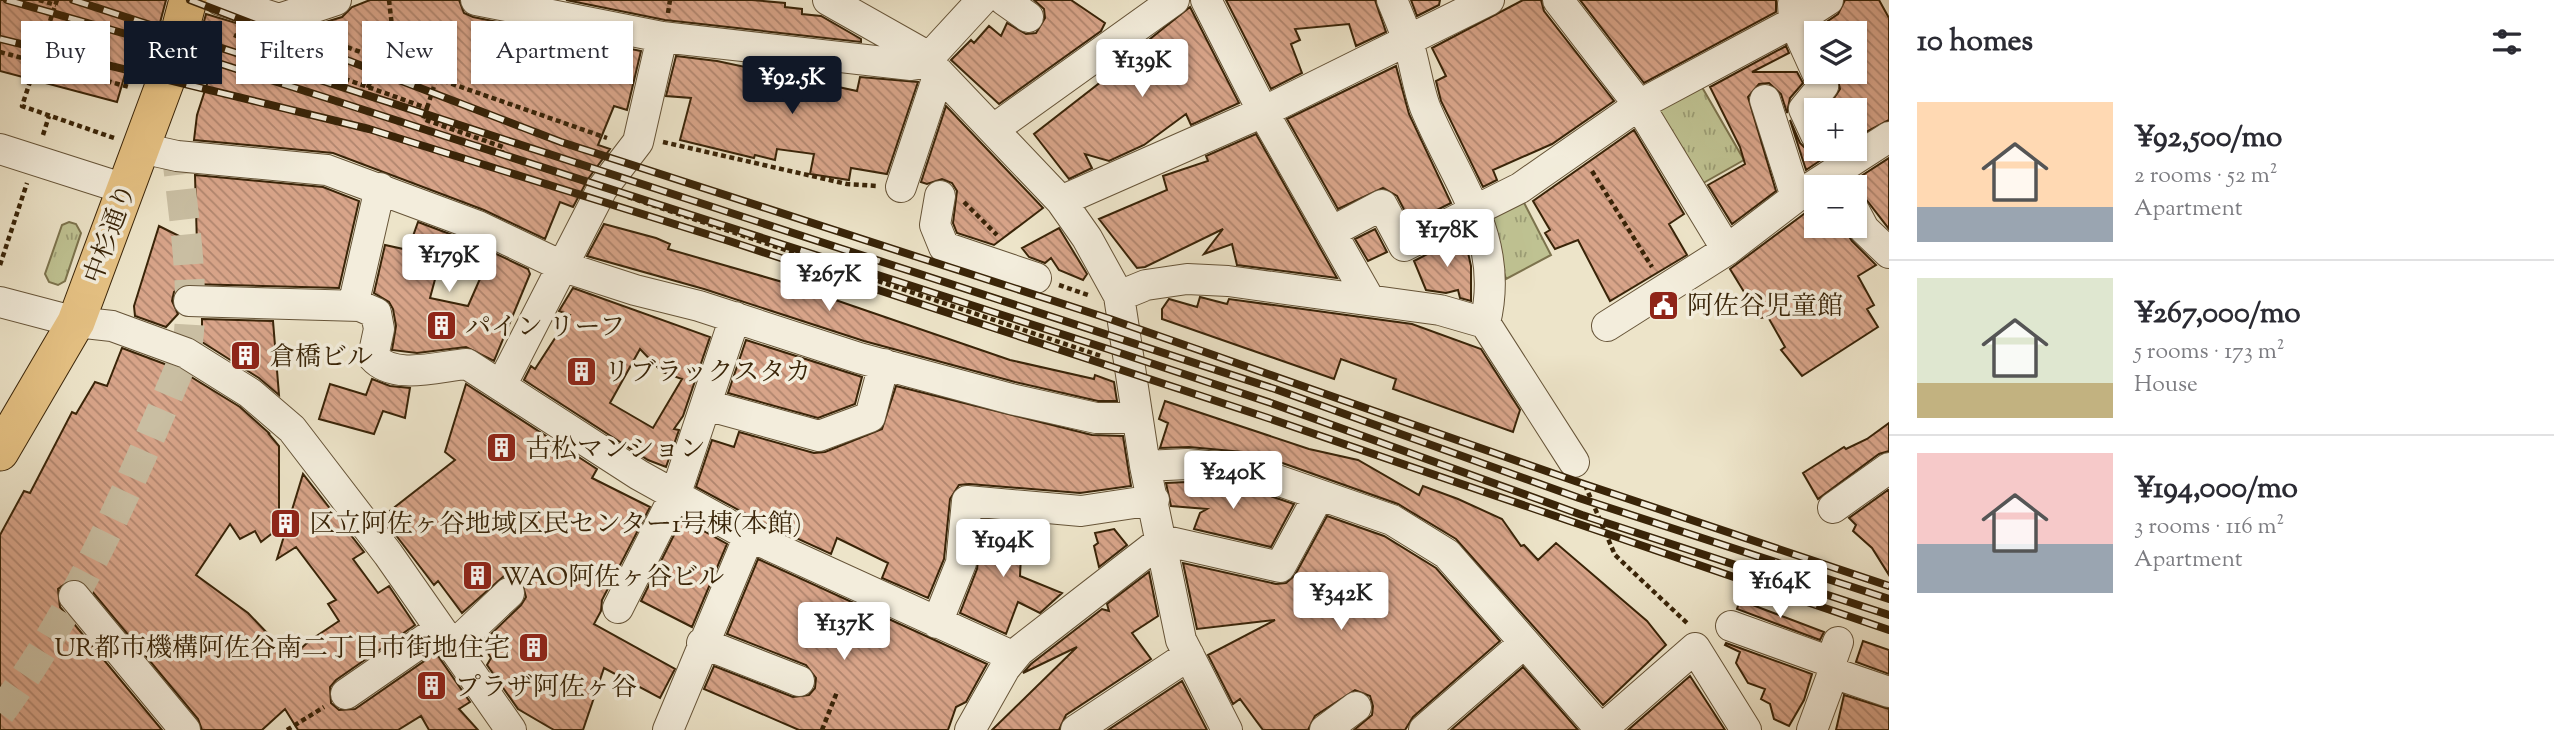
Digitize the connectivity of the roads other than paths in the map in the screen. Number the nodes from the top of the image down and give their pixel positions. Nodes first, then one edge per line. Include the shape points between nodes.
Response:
1 (188, 0) edge
2 (220, 0) edge
3 (336, 0) edge
4 (476, 0) edge
5 (828, 0) edge
6 (982, 0) edge
7 (1174, 0) edge
8 (1206, 0) edge
9 (1392, 0) edge
10 (1489, 0) edge
11 (1558, 0) edge
12 (1828, 0) edge
13 (1793, 11) edge
14 (662, 37) junction
15 (1408, 41) junction
16 (931, 65) junction
17 (1813, 98) edge
18 (1765, 100) dead end
19 (1639, 105) junction
20 (1264, 112) junction
21 (994, 128) junction
22 (1889, 138) edge
23 (128, 144) junction
24 (0, 149) edge
25 (1833, 170) edge
26 (901, 187) road end
27 (380, 188) junction
28 (125, 189) junction
29 (940, 196) road end
30 (1797, 197) junction
31 (1061, 201) junction
32 (1475, 212) junction
33 (1331, 232) junction
34 (1867, 232) edge
35 (1727, 250) junction
36 (1889, 253) edge
37 (564, 267) junction
38 (1036, 278) road end
39 (1114, 288) junction
40 (1369, 299) junction
41 (189, 301) dead end
42 (0, 302) edge
43 (353, 306) junction
44 (735, 317) junction
45 (76, 322) junction
46 (1485, 323) junction
47 (1608, 326) dead end
48 (884, 364) junction
49 (501, 386) junction
50 (706, 405) junction
51 (1137, 418) junction
52 (0, 453) edge
53 (1574, 462) road end
54 (1146, 466) junction
55 (1889, 468) edge
56 (676, 494) junction
57 (1319, 495) junction
58 (1154, 500) junction
59 (1833, 508) dead end
60 (750, 536) junction
61 (1162, 540) junction
62 (509, 593) dead end
63 (74, 596) dead end
64 (618, 608) dead end
65 (937, 623) junction
66 (1731, 626) dead end
67 (446, 638) junction
68 (702, 643) junction
69 (1523, 644) junction
70 (1189, 655) junction
71 (1014, 657) junction
72 (1834, 659) junction
73 (799, 681) dead end
74 (1889, 692) edge
75 (346, 694) road end
76 (1356, 707) dead end
77 (185, 730) edge
78 (511, 730) edge
79 (668, 730) edge
80 (970, 730) edge
81 (1076, 730) edge
82 (1227, 730) edge
83 (1325, 730) edge
84 (1424, 730) edge
85 (1746, 730) edge
86 (1812, 730) edge

1 - 23 main road, 中杉通り via 169,72
2 - 3 street via 279,19
4 - 14 street
5 - 16 street
6 - 16 street
7 - 21 street
8 - 20 street
9 - 15 street
10 - 15 street
11 - 19 street
12 - 13 street
13 - 17 street via 1823,86
13 - 19 street
14 - 16 street
14 - 37 street via 638,142 602,189
15 - 20 street
15 - 32 street via 1425,106
16 - 21 street
16 - 26 street
18 - 30 street
19 - 32 street via 1520,188
19 - 35 street
20 - 31 street
20 - 33 street
21 - 31 street
22 - 25 street
23 - 27 street via 177,156 327,170
23 - 28 main road, 中杉通り
24 - 28 street
25 - 30 street
27 - 37 street via 478,226
27 - 43 street
28 - 45 main road, 中杉通り
29 - 38 street via 934,225 944,247
30 - 35 street
31 - 39 street
32 - 33 street via 1404,246 1382,205
32 - 46 street via 1492,279
33 - 40 street
34 - 36 street
35 - 47 street
37 - 44 street
37 - 49 street
39 - 40 street via 1187,279
39 - 51 street
40 - 46 street via 1440,310
41 - 43 street
42 - 45 street
43 - 49 street via 376,313 379,329 373,357 380,365 426,372 467,364
44 - 48 street
44 - 50 street
45 - 52 main road, 中杉通り
45 - 67 street via 112,326 186,353 250,393 292,429
46 - 53 street
48 - 50 street via 870,417 819,436
48 - 51 street via 1096,418
49 - 56 street
50 - 56 street
51 - 54 street
54 - 57 street via 1187,464 1248,470
54 - 58 street
55 - 59 street
56 - 60 street
56 - 64 street
57 - 61 street via 1280,567
57 - 69 street via 1392,520 1447,554
58 - 61 street
58 - 65 street via 1081,511 967,501 961,563
60 - 65 street
60 - 68 street
61 - 70 street via 1181,640
61 - 71 street
62 - 67 street
63 - 77 street
65 - 71 street
66 - 72 street
67 - 75 street
67 - 78 street
68 - 73 street
68 - 79 street
69 - 84 street
69 - 85 street via 1601,730 1695,648
70 - 81 street
70 - 82 street
71 - 80 street
72 - 74 street
72 - 86 street
76 - 83 street

